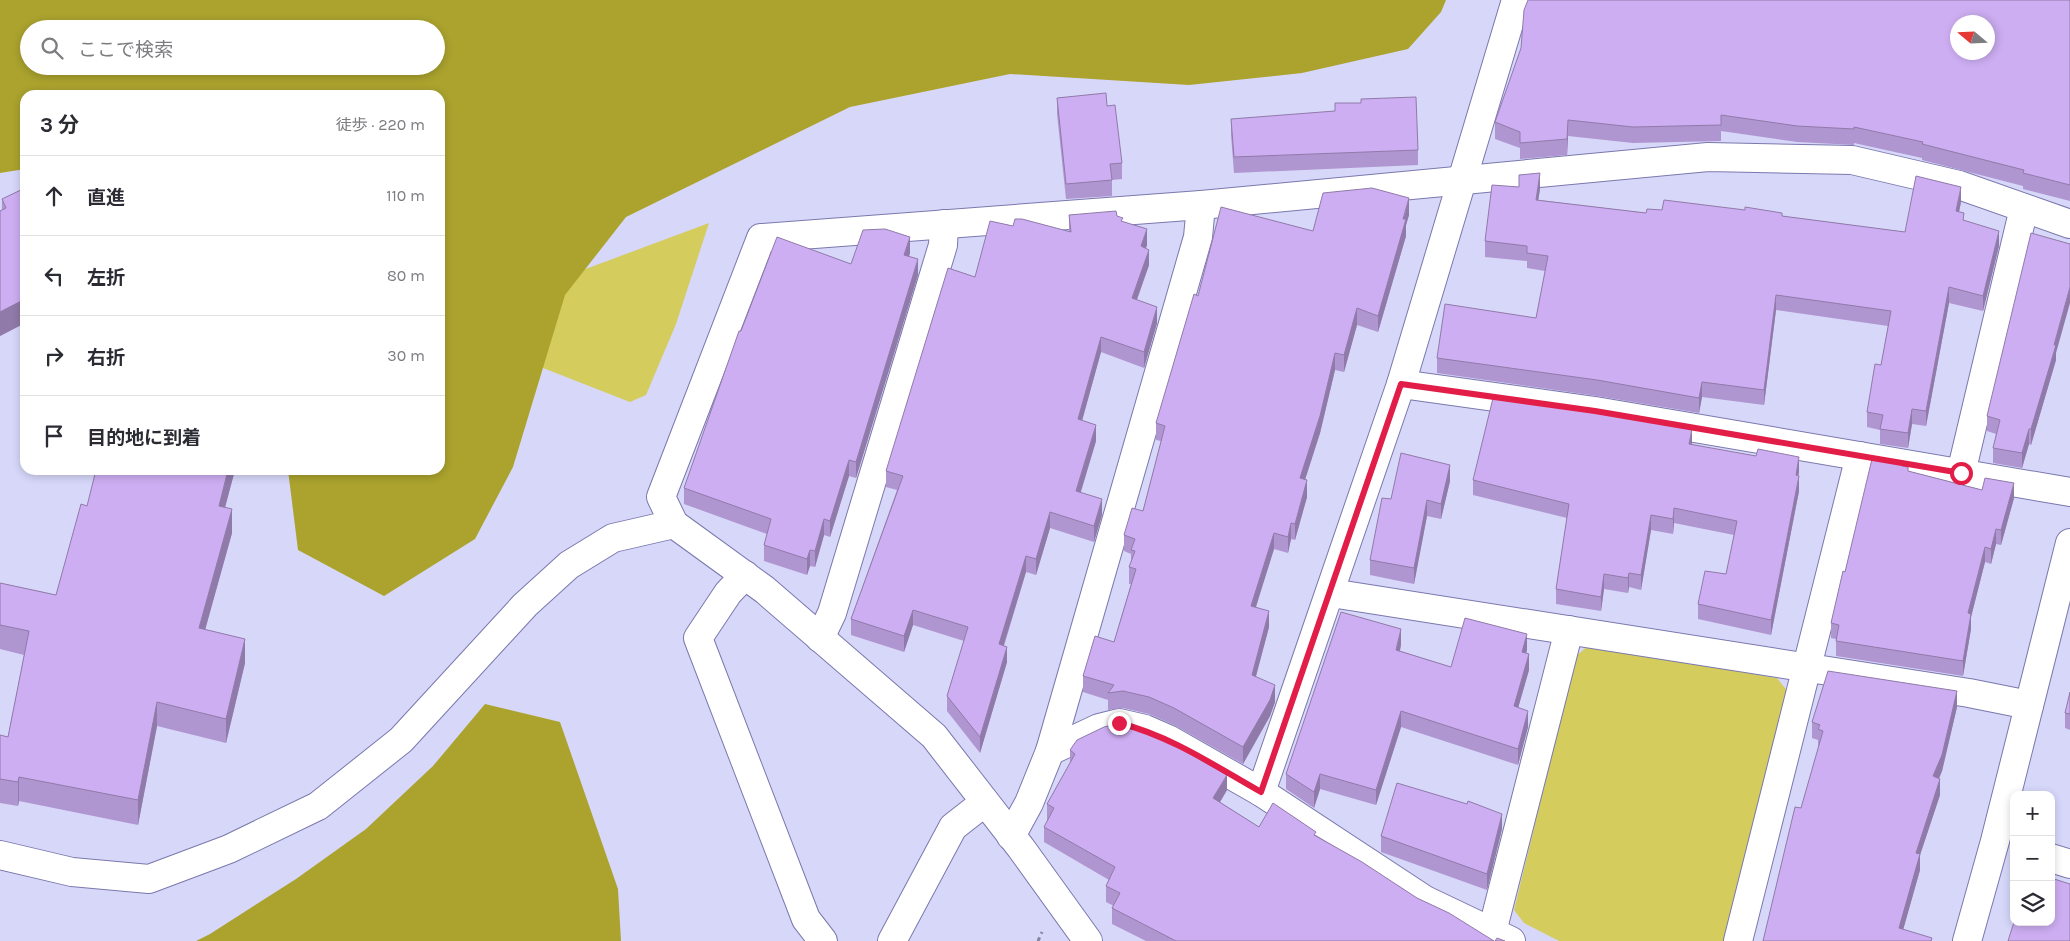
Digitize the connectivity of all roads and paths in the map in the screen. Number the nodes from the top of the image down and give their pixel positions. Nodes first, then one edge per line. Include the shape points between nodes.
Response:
1 (1516, 0) edge
2 (1463, 180) junction
3 (1201, 205) junction
4 (2024, 208) junction
5 (944, 224) junction
6 (2070, 224) edge
7 (1401, 384) junction
8 (1860, 456) junction
9 (1961, 473) junction
10 (2070, 492) edge
11 (674, 524) junction
12 (2070, 543) edge
13 (745, 575) junction
14 (2064, 589) edge
15 (1331, 593) junction
16 (1568, 630) junction
17 (820, 638) junction
18 (1806, 667) junction
19 (2029, 705) junction
20 (1050, 751) junction
21 (1261, 792) junction
22 (985, 802) junction
23 (1011, 836) junction
24 (2004, 844) edge
25 (0, 855) edge
26 (2055, 859) edge
27 (2070, 864) edge
28 (1501, 936) edge
29 (823, 941) edge
30 (892, 941) edge
31 (1088, 941) edge
32 (1738, 941) edge
33 (1967, 941) edge

1 - 2 street
2 - 3 street
2 - 4 street via 1708,157 1852,160 1959,185
2 - 7 street
3 - 5 street
3 - 20 street via 1198,237
4 - 6 street
4 - 9 street
5 - 11 street via 761,238 661,497
5 - 17 street via 943,245 832,614
7 - 8 street via 1595,411
7 - 15 street
8 - 9 street
8 - 18 street
9 - 10 street
11 - 13 street
11 - 25 street via 614,538 569,565 525,605 401,740 318,806 229,849 149,879 72,872
12 - 14 street
13 - 17 street
13 - 29 street via 728,593 698,638 806,919
14 - 19 street
15 - 16 street
15 - 21 street
16 - 18 street
16 - 28 street
17 - 22 street via 934,736
18 - 19 street via 1969,692
18 - 32 street
19 - 24 street
20 - 21 street via 1099,728 1119,723 1168,739
20 - 23 street via 1029,803
21 - 28 street via 1425,900
22 - 23 street
22 - 30 street via 953,827
23 - 31 street
24 - 33 street
26 - 27 street

